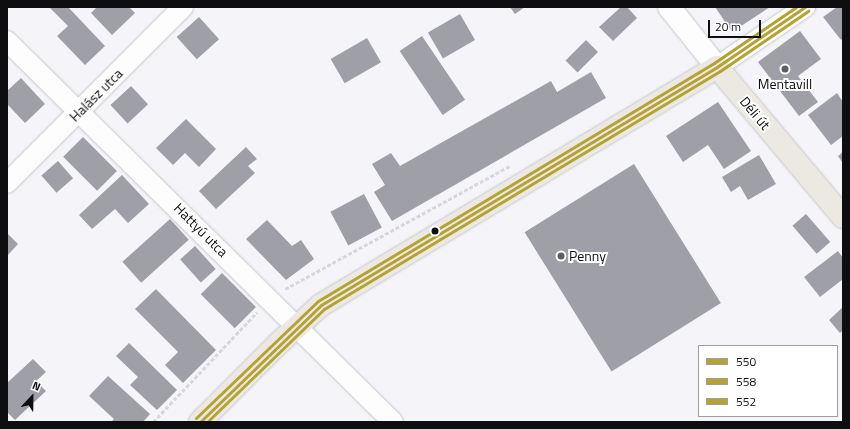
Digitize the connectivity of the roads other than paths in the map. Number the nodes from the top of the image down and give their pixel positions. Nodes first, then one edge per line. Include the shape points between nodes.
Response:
1 (183, 7) edge
2 (669, 7) edge
3 (805, 7) edge
4 (7, 41) edge
5 (717, 66) junction
6 (80, 111) junction
7 (7, 183) edge
8 (843, 217) edge
9 (297, 328) junction
10 (200, 422) edge
11 (393, 422) edge

1 - 6 street, Halász utca
2 - 5 street, Déli út
3 - 5 street
4 - 6 street, Hattyú utca
5 - 8 main road, Déli út
5 - 9 main road via 347,287 321,305
6 - 7 street, Halász utca
6 - 9 street, Hattyú utca via 269,297
9 - 10 main road
9 - 11 street, Hattyú utca

